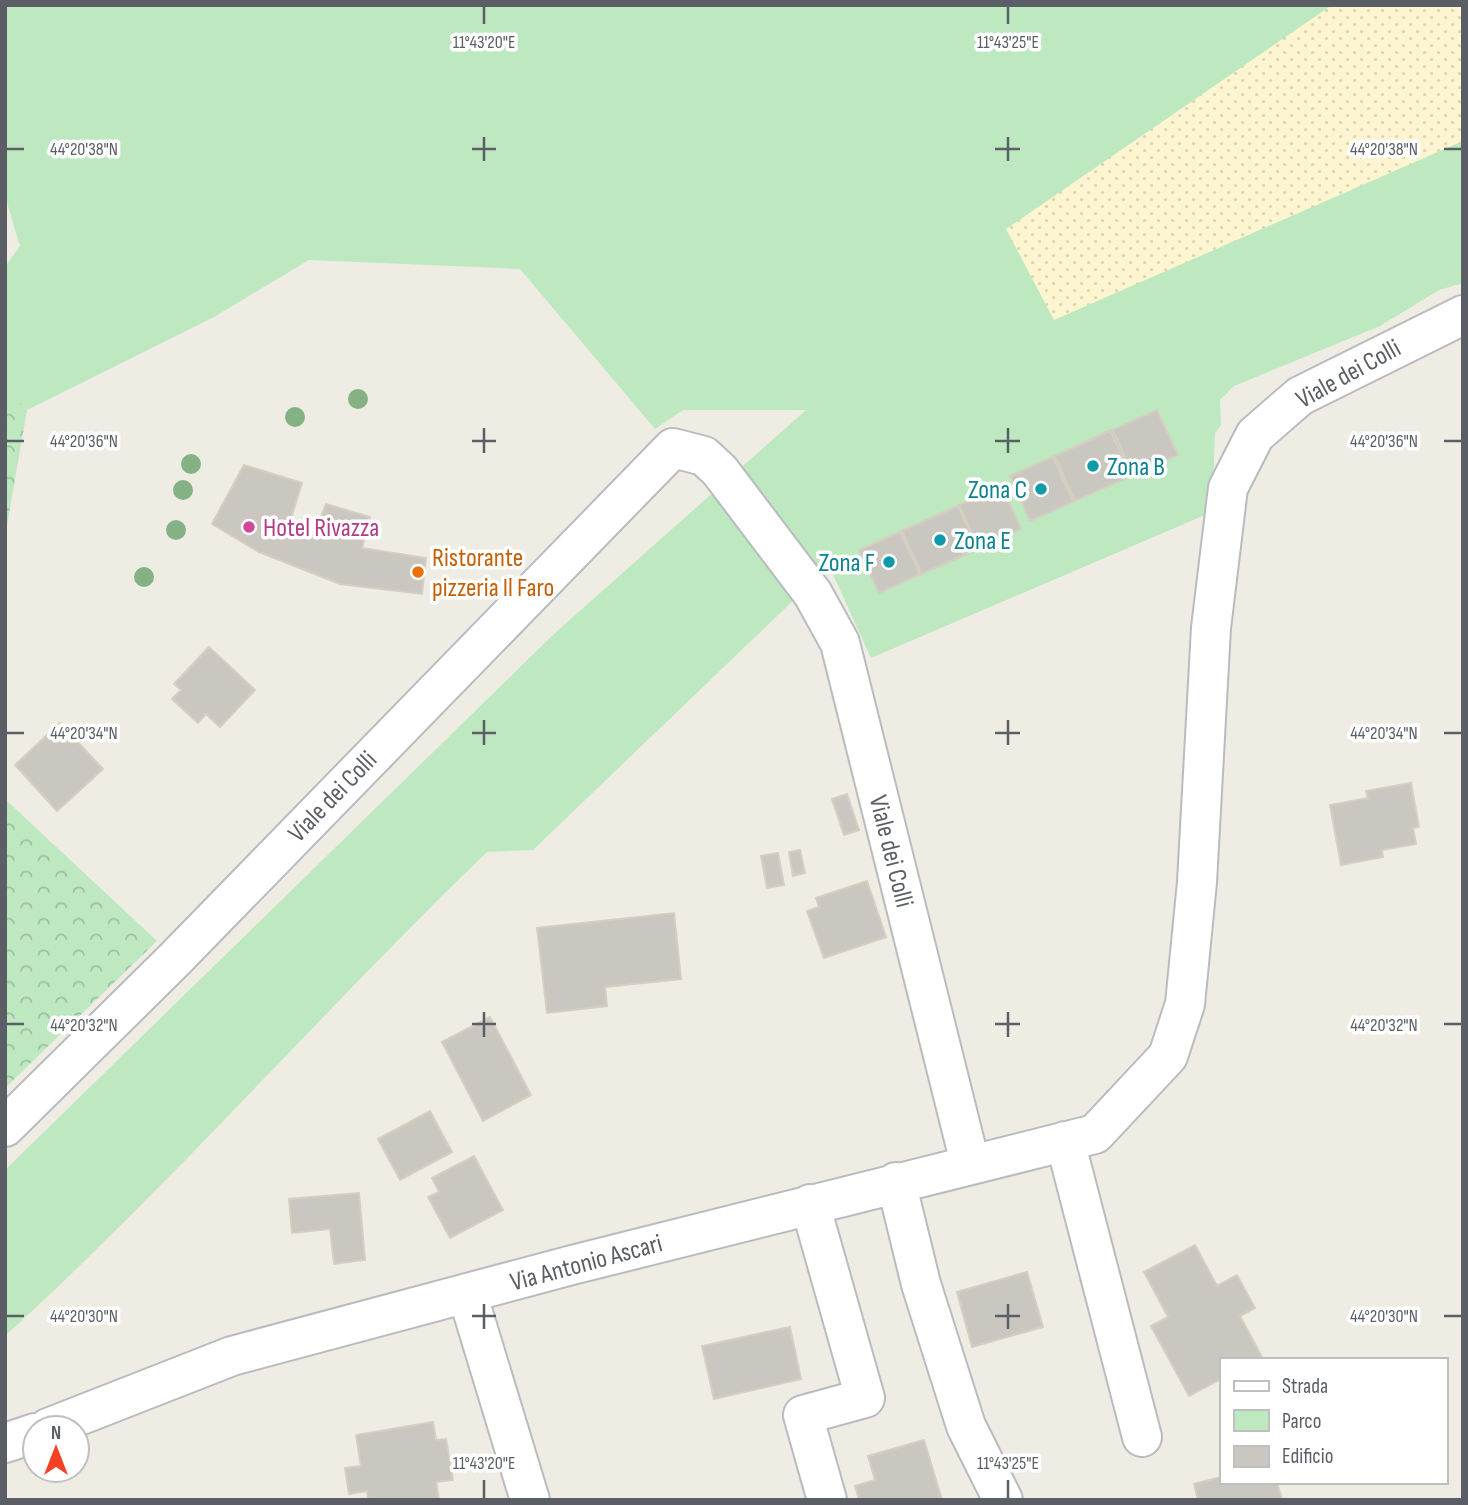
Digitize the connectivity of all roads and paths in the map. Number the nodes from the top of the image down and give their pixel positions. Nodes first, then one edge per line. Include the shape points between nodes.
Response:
1 (1463, 314) edge
2 (5, 1127) edge
3 (1065, 1141) junction
4 (970, 1163) junction
5 (895, 1182) junction
6 (810, 1204) junction
7 (467, 1293) junction
8 (84, 1414) edge
9 (1142, 1437) dead end
10 (530, 1500) edge
11 (827, 1500) edge
12 (1003, 1500) edge

1 - 3 street, Viale dei Colli via 1300,396 1255,435 1228,488 1211,628 1197,882 1185,1004 1168,1056 1095,1134
2 - 4 street, Viale dei Colli via 673,448 704,456 720,471 813,594 840,643
3 - 4 street, Viale dei Colli
3 - 9 street
4 - 5 street, Via Antonio Ascari
5 - 6 street, Via Antonio Ascari
5 - 12 street via 921,1284 966,1426
6 - 7 street, Via Antonio Ascari
6 - 11 street via 865,1398 803,1415
7 - 8 street, Via Antonio Ascari via 232,1356
7 - 10 street

